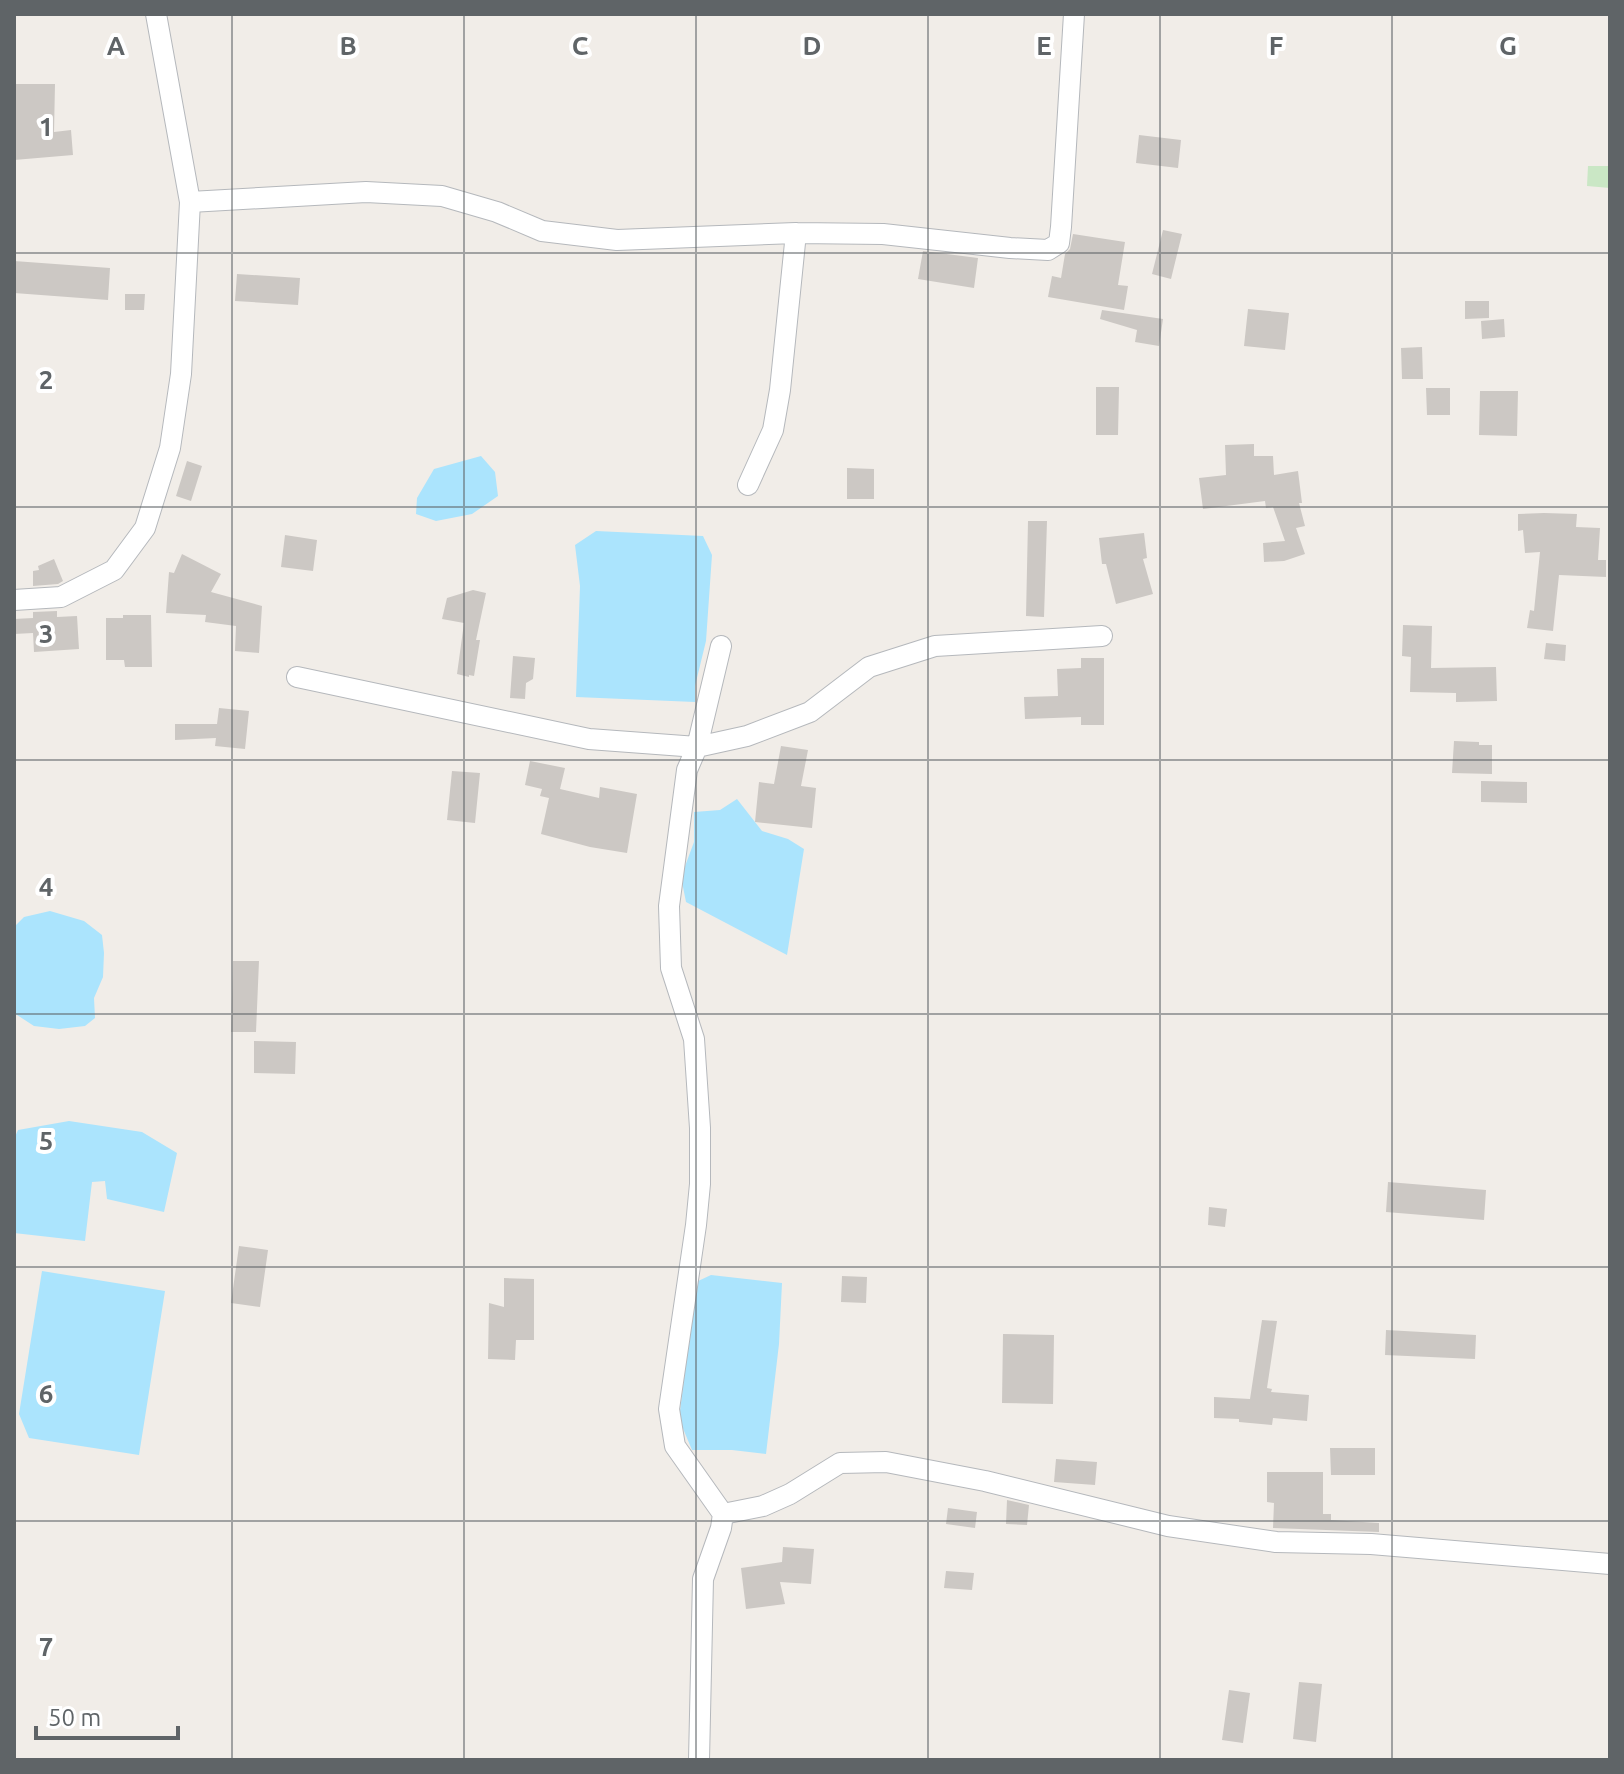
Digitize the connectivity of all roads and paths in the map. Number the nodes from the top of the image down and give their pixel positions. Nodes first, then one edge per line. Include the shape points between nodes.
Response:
1 (156, 14) edge
2 (1074, 14) edge
3 (190, 202) junction
4 (796, 233) junction
5 (748, 485) dead end
6 (14, 600) edge
7 (1102, 636) dead end
8 (721, 646) dead end
9 (297, 677) dead end
10 (697, 747) junction
11 (723, 1514) junction
12 (1610, 1564) edge
13 (699, 1760) edge

1 - 3 street
2 - 4 street via 1059,243 1048,250 883,234
3 - 4 street via 366,192 427,195 497,212 542,231 617,240
3 - 6 street via 181,374 170,448 145,528 114,570 61,597
4 - 5 street via 773,430
7 - 10 street via 935,646 869,667 810,712 747,736
8 - 10 street
9 - 10 street via 589,739
10 - 11 street via 687,770 669,906 671,968 694,1039 700,1184 669,1409 675,1446
11 - 12 street via 763,1506 840,1463 886,1462 1168,1526 1276,1542 1371,1544
11 - 13 street via 703,1579

